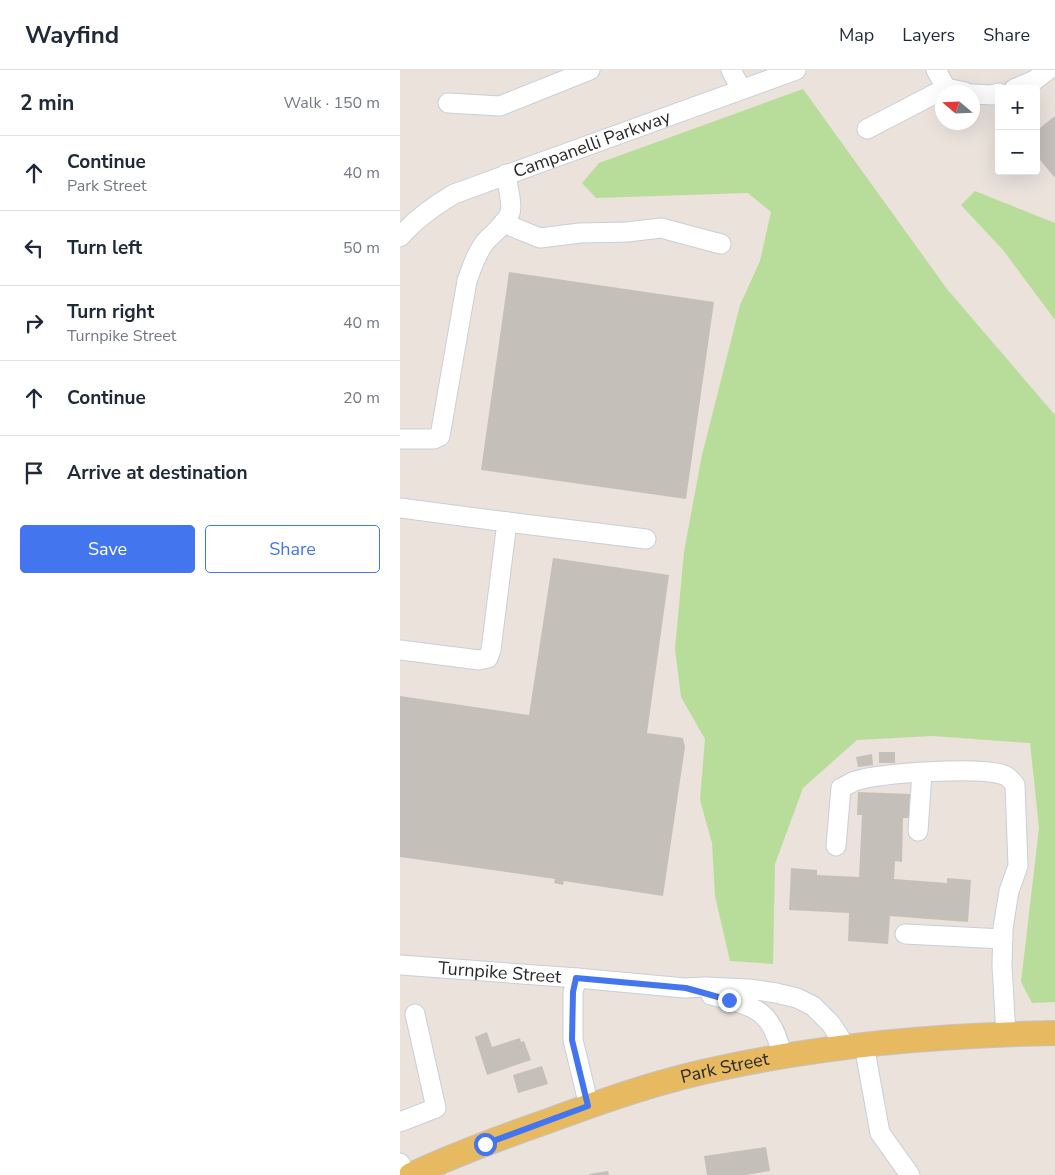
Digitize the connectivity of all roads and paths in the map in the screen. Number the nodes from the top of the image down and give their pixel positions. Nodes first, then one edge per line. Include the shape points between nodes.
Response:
1 (590, 70) edge
2 (731, 70) edge
3 (796, 70) edge
4 (936, 70) edge
5 (1048, 70) edge
6 (944, 85) edge
7 (1023, 85) edge
8 (741, 90) junction
9 (935, 94) edge
10 (980, 94) edge
11 (995, 94) edge
12 (448, 103) dead end
13 (867, 129) dead end
14 (506, 174) junction
15 (503, 223) junction
16 (400, 237) edge
17 (721, 244) dead end
18 (400, 439) edge
19 (400, 508) edge
20 (507, 522) junction
21 (646, 539) dead end
22 (400, 650) edge
23 (922, 773) junction
24 (918, 831) dead end
25 (836, 846) dead end
26 (905, 934) dead end
27 (1003, 939) junction
28 (400, 965) edge
29 (576, 978) junction
30 (686, 988) junction
31 (415, 1014) dead end
32 (1055, 1033) edge
33 (1006, 1034) junction
34 (855, 1046) junction
35 (782, 1056) junction
36 (588, 1106) junction
37 (400, 1122) edge
38 (400, 1162) edge
39 (405, 1175) edge
40 (411, 1175) edge
41 (910, 1175) edge

1 - 12 street via 500,106
2 - 8 street
3 - 8 street, Campanelli Parkway
4 - 6 street
5 - 7 street
8 - 14 street, Campanelli Parkway
9 - 13 street
10 - 11 street
14 - 15 street via 511,209
14 - 16 street, Campanelli Parkway via 454,194 431,208
15 - 17 street via 540,238 661,228
15 - 18 street via 477,254 467,281 440,436 434,439
19 - 20 street
20 - 21 street
20 - 22 street via 488,658 480,660
23 - 24 street
23 - 25 street via 876,776 841,788
23 - 27 street via 989,771 1006,775 1015,785 1018,866 1009,891
26 - 27 street
27 - 33 street
28 - 29 street, Turnpike Street
29 - 30 street, Turnpike Street
29 - 36 street via 572,1040
30 - 34 street, Turnpike Street via 749,989 797,998 813,1006
30 - 35 street via 759,1011 778,1035
31 - 37 street via 436,1108
32 - 33 main road, Park Street
33 - 34 main road, Park Street
34 - 35 main road, Park Street
34 - 41 street via 880,1133
35 - 36 main road, Park Street via 672,1080
36 - 40 main road, Park Street via 464,1151
38 - 39 street

